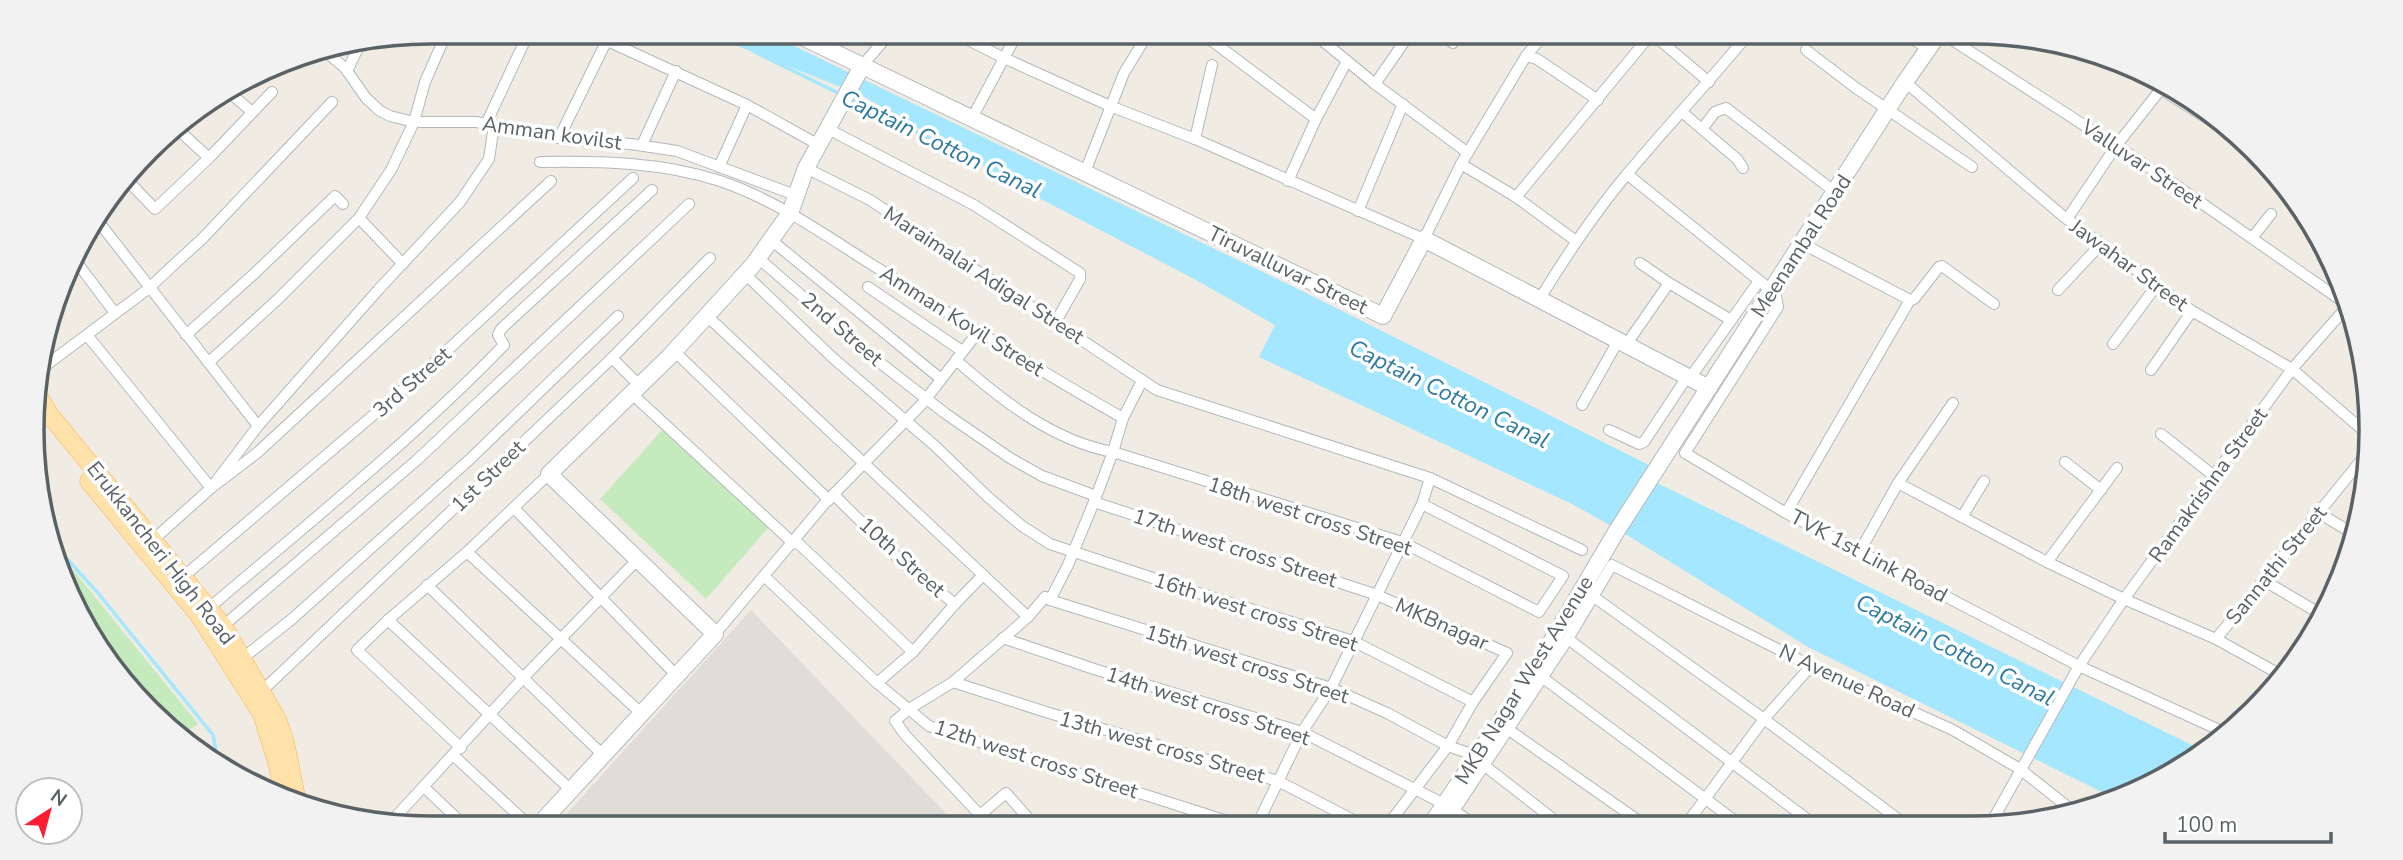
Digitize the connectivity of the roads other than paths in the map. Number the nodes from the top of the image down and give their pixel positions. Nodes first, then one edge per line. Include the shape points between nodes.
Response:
1 (442, 44) edge
2 (524, 44) edge
3 (605, 44) edge
4 (616, 44) edge
5 (813, 44) edge
6 (881, 44) edge
7 (976, 44) edge
8 (1012, 44) edge
9 (1140, 44) edge
10 (1216, 44) edge
11 (1326, 44) edge
12 (1403, 44) edge
13 (1536, 44) edge
14 (1642, 44) edge
15 (1665, 44) edge
16 (1740, 44) edge
17 (1920, 44) edge
18 (1932, 44) edge
19 (1959, 44) edge
20 (1928, 49) junction
21 (1806, 50) dead end
22 (357, 51) edge
23 (1526, 56) junction
24 (331, 57) edge
25 (1004, 58) junction
26 (1347, 61) junction
27 (1212, 65) dead end
28 (860, 70) junction
29 (347, 71) junction
30 (677, 71) junction
31 (1709, 82) junction
32 (1905, 82) junction
33 (1376, 84) junction
34 (272, 92) dead end
35 (2159, 92) edge
36 (234, 97) edge
37 (1598, 100) junction
38 (332, 102) dead end
39 (1403, 104) junction
40 (747, 105) junction
41 (1110, 106) junction
42 (1889, 109) junction
43 (252, 112) junction
44 (1682, 112) junction
45 (972, 118) junction
46 (1316, 119) junction
47 (414, 122) junction
48 (490, 125) junction
49 (1702, 129) junction
50 (828, 130) junction
51 (183, 134) edge
52 (559, 138) junction
53 (1195, 139) junction
54 (642, 145) junction
55 (819, 145) junction
56 (2116, 146) junction
57 (1468, 153) junction
58 (209, 158) junction
59 (540, 162) dead end
60 (1461, 164) junction
61 (719, 167) junction
62 (1743, 167) dead end
63 (1972, 167) dead end
64 (806, 168) junction
65 (1085, 172) junction
66 (1627, 174) junction
67 (633, 178) dead end
68 (551, 181) dead end
69 (1288, 181) junction
70 (132, 185) edge
71 (652, 190) dead end
72 (1835, 192) junction
73 (798, 196) junction
74 (1516, 197) junction
75 (343, 204) dead end
76 (689, 204) dead end
77 (1358, 211) junction
78 (790, 213) junction
79 (2271, 214) dead end
80 (359, 218) junction
81 (2067, 219) junction
82 (102, 226) edge
83 (2252, 238) junction
84 (1424, 239) junction
85 (771, 240) junction
86 (1576, 241) junction
87 (1801, 243) junction
88 (2101, 244) junction
89 (710, 258) dead end
90 (758, 258) junction
91 (1640, 262) dead end
92 (403, 264) junction
93 (80, 267) edge
94 (745, 274) junction
95 (1669, 283) junction
96 (2157, 285) junction
97 (149, 286) junction
98 (1766, 286) junction
99 (868, 287) dead end
100 (2058, 290) dead end
101 (2335, 296) edge
102 (1539, 300) junction
103 (1910, 300) junction
104 (1994, 304) dead end
105 (2192, 311) junction
106 (115, 313) junction
107 (2341, 313) edge
108 (618, 316) dead end
109 (707, 316) junction
110 (1731, 320) junction
111 (1055, 323) junction
112 (978, 332) junction
113 (87, 335) junction
114 (186, 335) junction
115 (1622, 343) junction
116 (2113, 344) dead end
117 (674, 351) junction
118 (959, 356) junction
119 (612, 358) junction
120 (209, 362) junction
121 (50, 363) edge
122 (2292, 369) junction
123 (2151, 370) dead end
124 (1689, 377) junction
125 (942, 379) junction
126 (1142, 381) junction
127 (1709, 388) junction
128 (635, 389) junction
129 (926, 399) junction
130 (1953, 402) dead end
131 (1583, 405) dead end
132 (45, 407) edge
133 (1123, 418) junction
134 (906, 419) junction
135 (44, 425) edge
136 (258, 426) junction
137 (2359, 428) edge
138 (1609, 430) dead end
139 (2161, 434) dead end
140 (1113, 452) junction
141 (1662, 461) joint
142 (2065, 462) dead end
143 (864, 463) junction
144 (2357, 465) edge
145 (2118, 468) dead end
146 (550, 474) junction
147 (2214, 476) junction
148 (1430, 478) junction
149 (1984, 481) dead end
150 (1898, 483) junction
151 (211, 488) junction
152 (2101, 490) junction
153 (832, 497) junction
154 (1095, 499) junction
155 (1422, 504) junction
156 (514, 508) junction
157 (1786, 513) junction
158 (2319, 513) junction
159 (1962, 517) junction
160 (2346, 529) edge
161 (153, 540) junction
162 (1402, 542) junction
163 (793, 543) junction
164 (1582, 551) dead end
165 (1860, 551) junction
166 (467, 552) junction
167 (1073, 552) junction
168 (638, 559) junction
169 (2047, 562) junction
170 (983, 575) junction
171 (764, 576) junction
172 (183, 577) junction
173 (2263, 580) junction
174 (427, 585) junction
175 (1377, 595) junction
176 (1594, 597) junction
177 (601, 598) junction
178 (1050, 600) junction
179 (2124, 600) junction
180 (955, 604) junction
181 (209, 608) junction
182 (2314, 610) edge
183 (1028, 617) junction
184 (388, 620) junction
185 (223, 626) junction
186 (715, 634) junction
187 (561, 639) junction
188 (1003, 639) junction
189 (1568, 639) junction
190 (2216, 639) junction
191 (1353, 640) junction
192 (913, 652) junction
193 (243, 658) junction
194 (1811, 666) junction
195 (2079, 666) junction
196 (2274, 671) edge
197 (677, 676) junction
198 (523, 678) junction
199 (1543, 678) junction
200 (953, 682) junction
201 (877, 683) junction
202 (1331, 688) junction
203 (262, 691) junction
204 (1473, 702) junction
205 (909, 709) junction
206 (642, 715) junction
207 (491, 716) junction
208 (1765, 719) junction
209 (2217, 729) edge
210 (1509, 730) junction
211 (1302, 732) junction
212 (1448, 746) junction
213 (1492, 746) junction
214 (457, 752) junction
215 (604, 756) junction
216 (1481, 761) junction
217 (1732, 764) junction
218 (2020, 769) junction
219 (1278, 781) junction
220 (282, 787) edge
221 (424, 787) junction
222 (1414, 789) junction
223 (572, 791) junction
224 (296, 792) edge
225 (1706, 799) junction
226 (2065, 805) edge
227 (1450, 808) junction
228 (398, 814) edge
229 (1995, 815) edge
230 (454, 816) edge
231 (522, 816) edge
232 (546, 816) edge
233 (980, 816) joint
234 (1026, 816) edge
235 (1211, 816) edge
236 (1261, 816) edge
237 (1344, 816) edge
238 (1394, 816) edge
239 (1441, 816) edge
240 (1447, 816) edge
241 (1462, 816) edge
242 (1550, 816) edge
243 (1632, 816) edge
244 (1693, 816) edge
245 (1729, 816) edge
246 (1803, 816) edge
247 (1894, 816) edge

1 - 47 street
2 - 48 street
3 - 52 street
4 - 30 street
5 - 28 street, Tiruvalluvar Street
6 - 28 street
7 - 25 street
8 - 25 street
9 - 41 street
10 - 46 street
11 - 26 street
12 - 33 street
13 - 23 street
14 - 37 street
15 - 31 street
16 - 31 street
17 - 20 street
18 - 20 street, Meenambal Road
19 - 56 street, Valluvar Street
20 - 32 street, Meenambal Road
21 - 42 street
22 - 29 street
23 - 37 street
23 - 57 street
24 - 29 street, Amman kovilst
25 - 41 street
25 - 45 street
26 - 33 street
26 - 46 street
27 - 53 street
28 - 45 street, Tiruvalluvar Street
28 - 50 street
29 - 47 street, Amman kovilst via 380,111
30 - 40 street
30 - 54 street
31 - 44 street
32 - 42 street, Meenambal Road
32 - 81 street, Jawahar Street
33 - 39 street
34 - 43 street
35 - 56 street
36 - 43 street
37 - 74 street
38 - 97 street via 202,239
39 - 57 street
39 - 77 street
40 - 55 street
40 - 61 street
41 - 53 street
41 - 65 street
42 - 63 street
42 - 72 street, Meenambal Road
43 - 58 street
44 - 49 street
44 - 66 street
45 - 65 street, Tiruvalluvar Street
46 - 69 street
47 - 48 street, Amman kovilst
47 - 80 street via 391,170
48 - 52 street, Amman kovilst
48 - 92 street via 489,159 460,202
49 - 62 street
49 - 72 street via 1715,112 1726,108
50 - 55 street
50 - 111 street via 974,205 1080,273
51 - 58 street
52 - 54 street, Amman kovilst
53 - 69 street
54 - 61 street, Amman kovilst via 677,151
55 - 64 street
56 - 81 street
56 - 83 street, Valluvar Street
57 - 60 street
58 - 70 street via 155,209
59 - 78 street, Amman Kovil Street via 622,163 679,171 719,181
60 - 74 street
60 - 84 street
61 - 73 street, Amman kovilst
64 - 73 street
64 - 111 street, Maraimalai Adigal Street via 870,200
65 - 84 street, Tiruvalluvar Street via 1383,316
66 - 86 street
66 - 98 street
67 - 172 street, 3rd Street via 436,361
68 - 151 street via 257,453
69 - 77 street
71 - 181 street via 501,329 498,335 505,345 463,387
72 - 87 street, Meenambal Road
73 - 78 street
74 - 86 street
75 - 114 street via 335,196
76 - 185 street via 417,460
77 - 84 street
78 - 85 street
78 - 112 street, Amman Kovil Street
79 - 83 street
80 - 92 street
80 - 120 street
81 - 88 street, Jawahar Street
82 - 97 street
83 - 101 street, Valluvar Street
84 - 102 street
85 - 90 street
85 - 125 street
86 - 102 street
87 - 98 street, Meenambal Road
87 - 103 street
88 - 96 street, Jawahar Street
88 - 100 street
89 - 119 street, 1st Street
90 - 94 street
90 - 129 street, 2nd Street
91 - 95 street
92 - 136 street
93 - 106 street
94 - 109 street
94 - 134 street via 833,358
95 - 110 street
95 - 115 street
96 - 105 street, Jawahar Street
96 - 116 street
97 - 106 street
97 - 114 street
98 - 110 street
98 - 127 street, Meenambal Road
98 - 157 street, TVK 1st Link Road via 1776,296 1778,307 1685,453
99 - 118 street, 18th west cross Street
102 - 115 street
103 - 104 street via 1942,266
103 - 157 street
105 - 122 street, Jawahar Street
105 - 123 street
106 - 113 street
107 - 122 street, Ramakrishna Street
108 - 193 street via 452,476
109 - 117 street
109 - 143 street
110 - 124 street
111 - 126 street, Maraimalai Adigal Street
112 - 118 street
112 - 133 street, Amman Kovil Street
113 - 121 street
113 - 151 street
114 - 120 street
115 - 124 street
115 - 131 street
117 - 128 street
117 - 153 street, 10th Street
118 - 125 street
118 - 140 street, 18th west cross Street via 984,385 1028,416 1056,432
119 - 128 street
119 - 203 street, 1st Street
120 - 136 street
122 - 137 street, Jawahar Street
122 - 147 street, Ramakrishna Street
124 - 127 street
124 - 138 street via 1644,442 1634,443
125 - 129 street
126 - 133 street
126 - 148 street, Maraimalai Adigal Street via 1157,390
127 - 141 street, Meenambal Road
128 - 146 street
128 - 163 street
129 - 134 street
129 - 154 street, 2nd Street via 1010,458
130 - 150 street
132 - 161 main road, Erukkancheri High Road
133 - 140 street
134 - 143 street
134 - 167 street, 16th west cross Street via 1022,526
135 - 220 main road via 199,615 262,714
136 - 151 street
139 - 147 street
140 - 154 street
140 - 162 street, 18th west cross Street
141 - 213 street, MKB Nagar West Avenue
142 - 152 street
143 - 153 street
143 - 170 street
144 - 158 street, Sannathi Street
145 - 152 street
146 - 156 street
146 - 168 street
147 - 179 street, Ramakrishna Street
148 - 155 street
148 - 164 street, Maraimalai Adigal Street
149 - 159 street
150 - 159 street
150 - 165 street
151 - 161 street
152 - 169 street
153 - 163 street
153 - 180 street, 10th Street
154 - 167 street
154 - 175 street, 17th west cross Street
155 - 162 street
155 - 162 street, 18th west cross Street via 1563,576 1539,612
156 - 166 street
156 - 177 street
157 - 165 street, TVK 1st Link Road
158 - 160 street
158 - 173 street, Sannathi Street
159 - 169 street
161 - 172 main road, Erukkancheri High Road
162 - 175 street
163 - 171 street
163 - 192 street
165 - 195 street, TVK 1st Link Road
166 - 174 street
166 - 187 street
167 - 178 street
167 - 191 street, 16th west cross Street
168 - 177 street
168 - 186 street
169 - 179 street
170 - 180 street
170 - 183 street
171 - 186 street
171 - 201 street, 12th west cross Street
172 - 181 main road, Erukkancheri High Road
173 - 182 street
173 - 190 street, Sannathi Street
174 - 184 street
174 - 198 street
175 - 191 street
175 - 204 street, MKBnagar via 1507,653
176 - 189 street
176 - 194 street, N Avenue Road via 1612,565
176 - 208 street
177 - 187 street
177 - 197 street
178 - 183 street via 1045,597
178 - 202 street, 15th west cross Street
179 - 190 street
179 - 195 street, Ramakrishna Street
180 - 192 street, 10th Street
181 - 185 main road, Erukkancheri High Road
183 - 188 street
184 - 207 street
184 - 214 street via 357,650
185 - 193 main road, Erukkancheri High Road
186 - 197 street
187 - 198 street
187 - 206 street
188 - 200 street
188 - 211 street, 14th west cross Street
189 - 199 street
189 - 217 street
190 - 196 street
191 - 202 street
191 - 204 street, 16th west cross Street
192 - 201 street, 10th Street
193 - 203 main road, Erukkancheri High Road
194 - 208 street
194 - 218 street, N Avenue Road via 1953,730
195 - 209 street, TVK 1st Link Road
195 - 218 street, Ramakrishna Street
197 - 206 street
198 - 207 street
198 - 215 street
199 - 210 street
199 - 225 street
200 - 205 street
200 - 219 street, 13th west cross Street
201 - 205 street, 12th west cross Street
202 - 211 street
202 - 212 street, 15th west cross Street
203 - 224 main road, Erukkancheri High Road via 285,742
204 - 212 street
205 - 233 street via 895,721
205 - 235 street, 12th west cross Street via 929,726
206 - 215 street
207 - 214 street
207 - 223 street
208 - 217 street
208 - 247 street
210 - 213 street
210 - 243 street
211 - 219 street
211 - 222 street, 14th west cross Street
212 - 216 street, 15th west cross Street
212 - 222 street
213 - 216 street, MKB Nagar West Avenue
214 - 221 street
214 - 231 street
215 - 223 street
216 - 227 street, MKB Nagar West Avenue
216 - 242 street, 15th west cross Street
217 - 225 street
217 - 246 street
218 - 226 street, N Avenue Road
218 - 229 street, Ramakrishna Street
219 - 236 street
219 - 237 street, 13th west cross Street
221 - 228 street
221 - 230 street
222 - 227 street, 14th west cross Street
222 - 238 street
223 - 232 street
225 - 244 street
225 - 245 street
227 - 239 street, MKB Nagar West Avenue
227 - 240 street
227 - 241 street, 14th west cross Street
233 - 234 street via 1006,793

